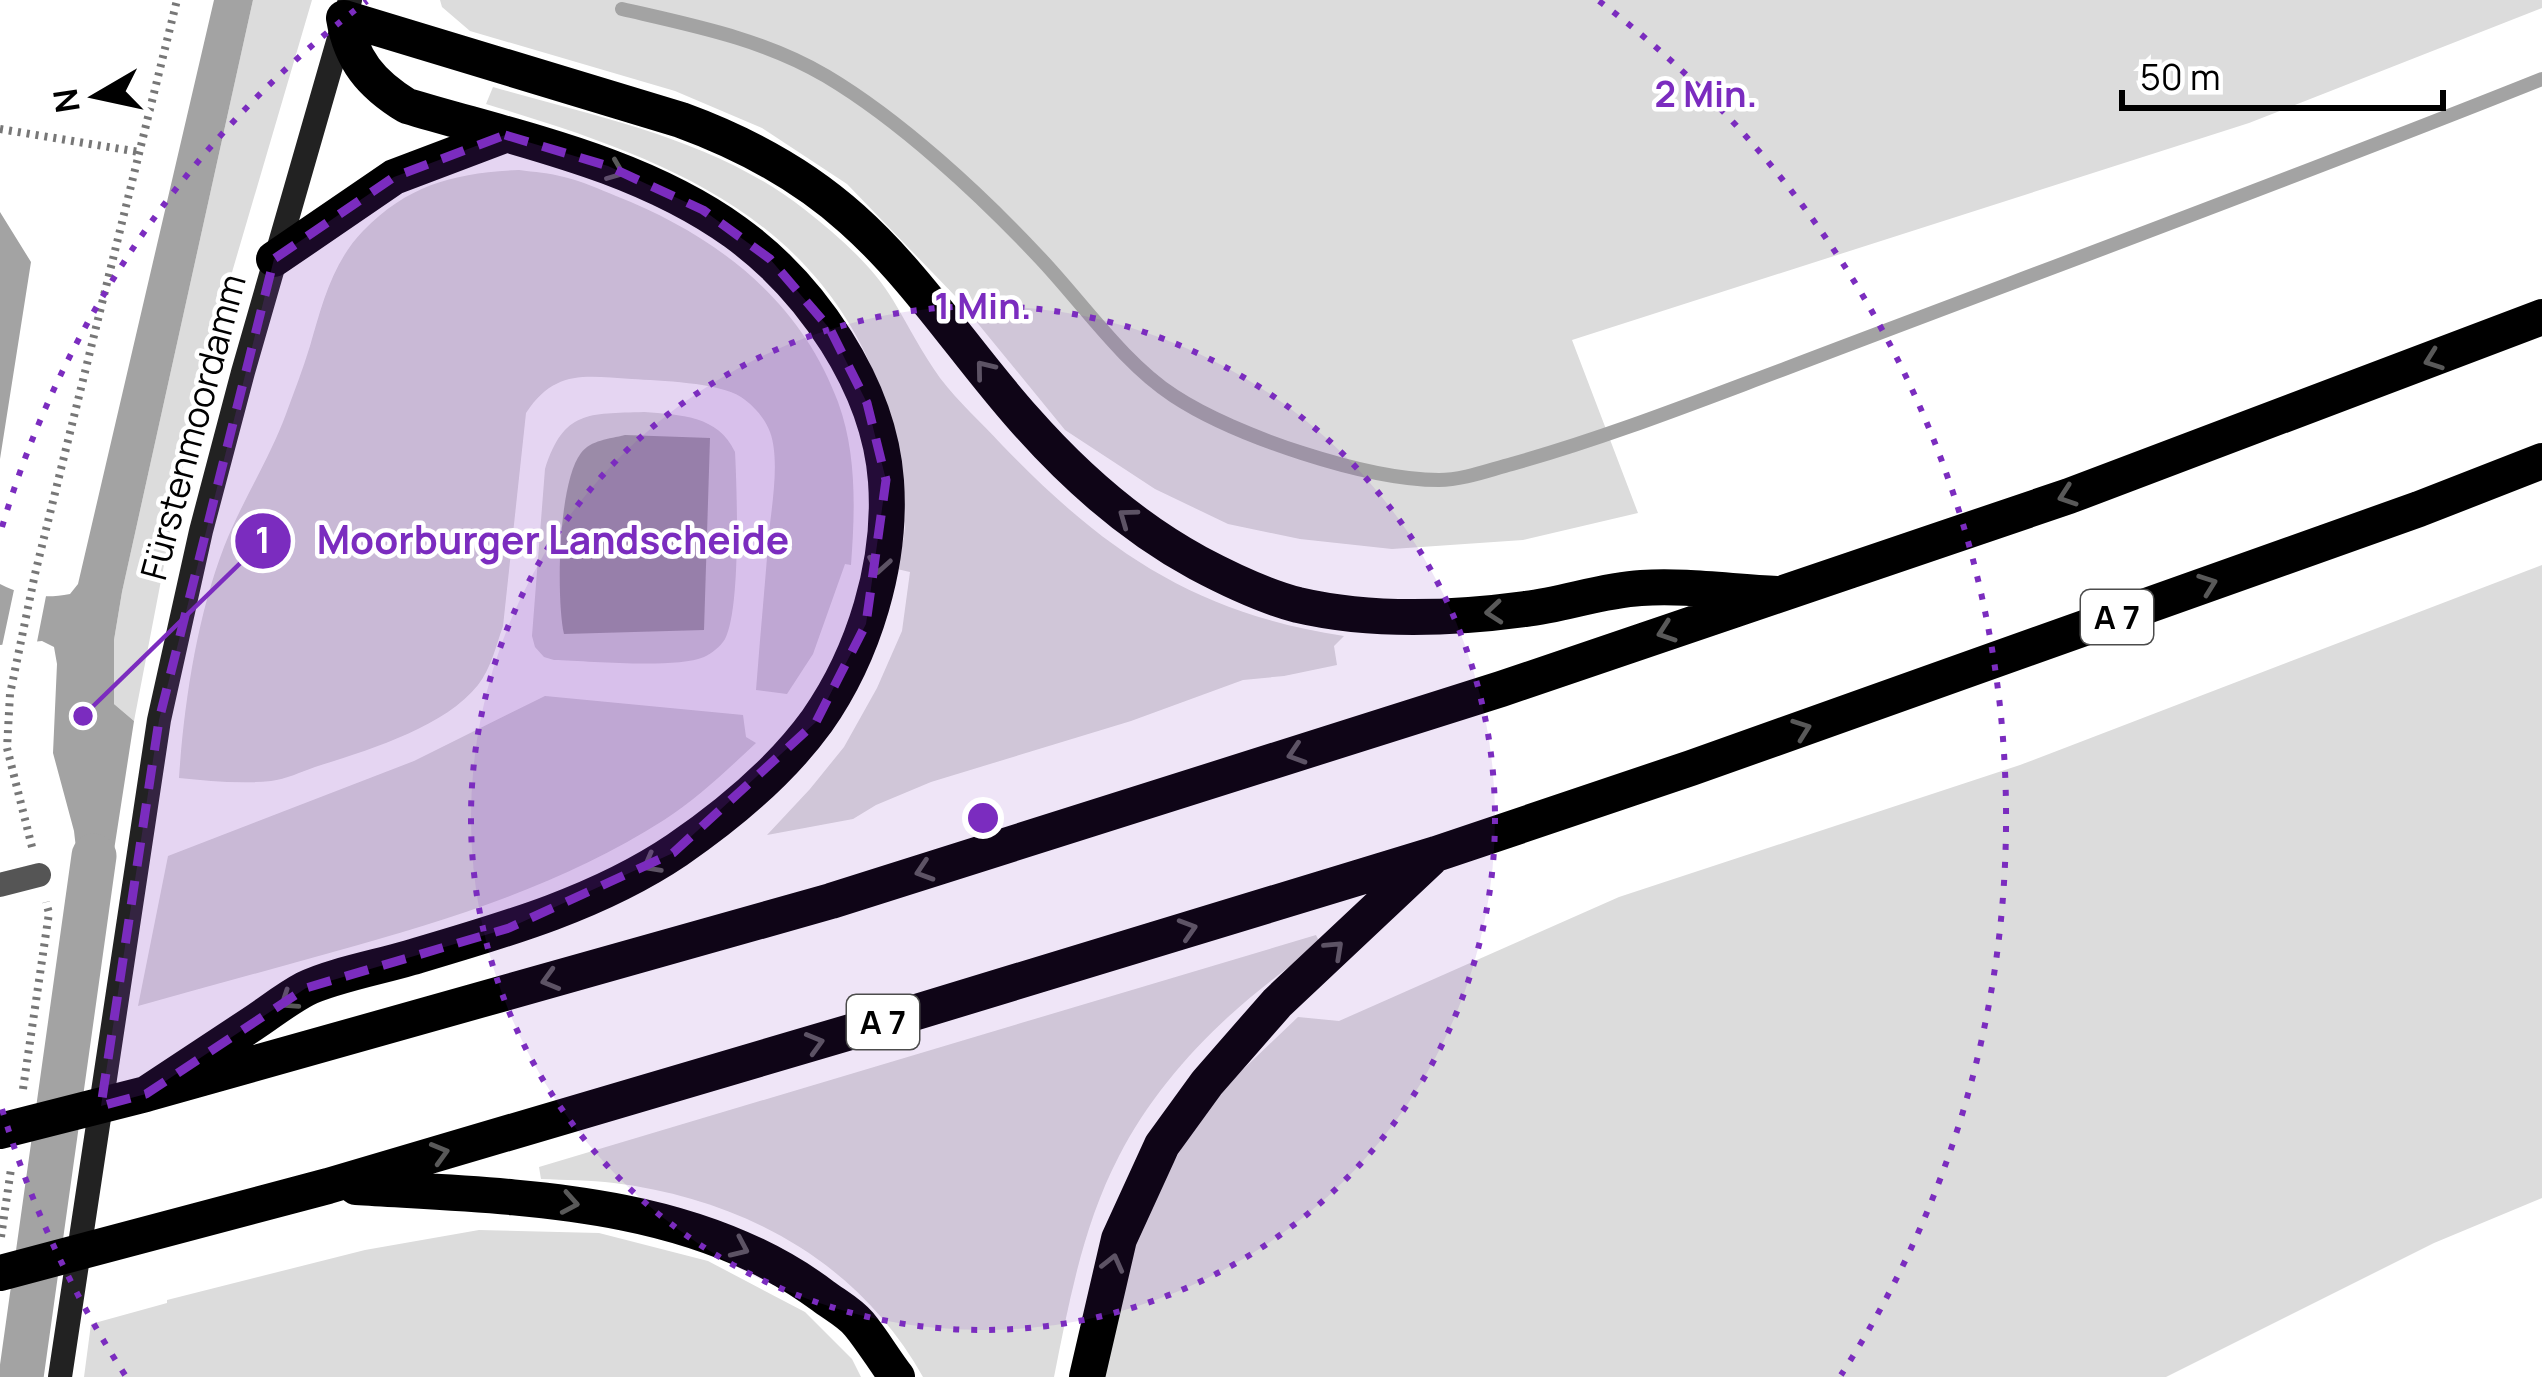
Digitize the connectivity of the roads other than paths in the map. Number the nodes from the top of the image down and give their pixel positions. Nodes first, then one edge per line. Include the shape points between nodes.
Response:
1 (347, 9) edge
2 (505, 135) junction
3 (274, 259) junction
4 (2542, 317) edge
5 (2542, 460) edge
6 (1777, 594) junction
7 (1436, 854) junction
8 (39, 875) road end
9 (0, 885) edge
10 (146, 1094) junction
11 (12, 1128) edge
12 (328, 1186) junction
13 (0, 1273) edge
14 (60, 1377) edge
15 (897, 1377) edge
16 (1088, 1377) edge

1 - 2 highway via 359,65 389,95
1 - 3 main road, Fürstenmoordamm
6 -> 1 highway via 1640,587 1526,609 1397,616 1259,592 1169,547 1084,482 877,243 769,158 680,120
2 - 3 highway via 394,177
2 -> 10 highway via 608,166 703,211 770,259 830,329 867,404 886,480 866,624 816,722 757,786 673,853 509,928 306,988
3 - 14 main road, Fürstenmoordamm via 159,720
4 -> 6 highway via 2069,496
7 -> 5 highway, A 7
6 -> 10 highway via 831,901
12 -> 7 highway, A 7
16 -> 7 highway via 1119,1240 1162,1145 1277,1004
8 - 9 lane
10 - 11 highway
12 - 13 highway, A 7
12 -> 15 highway via 555,1199 732,1242 801,1279 857,1322

